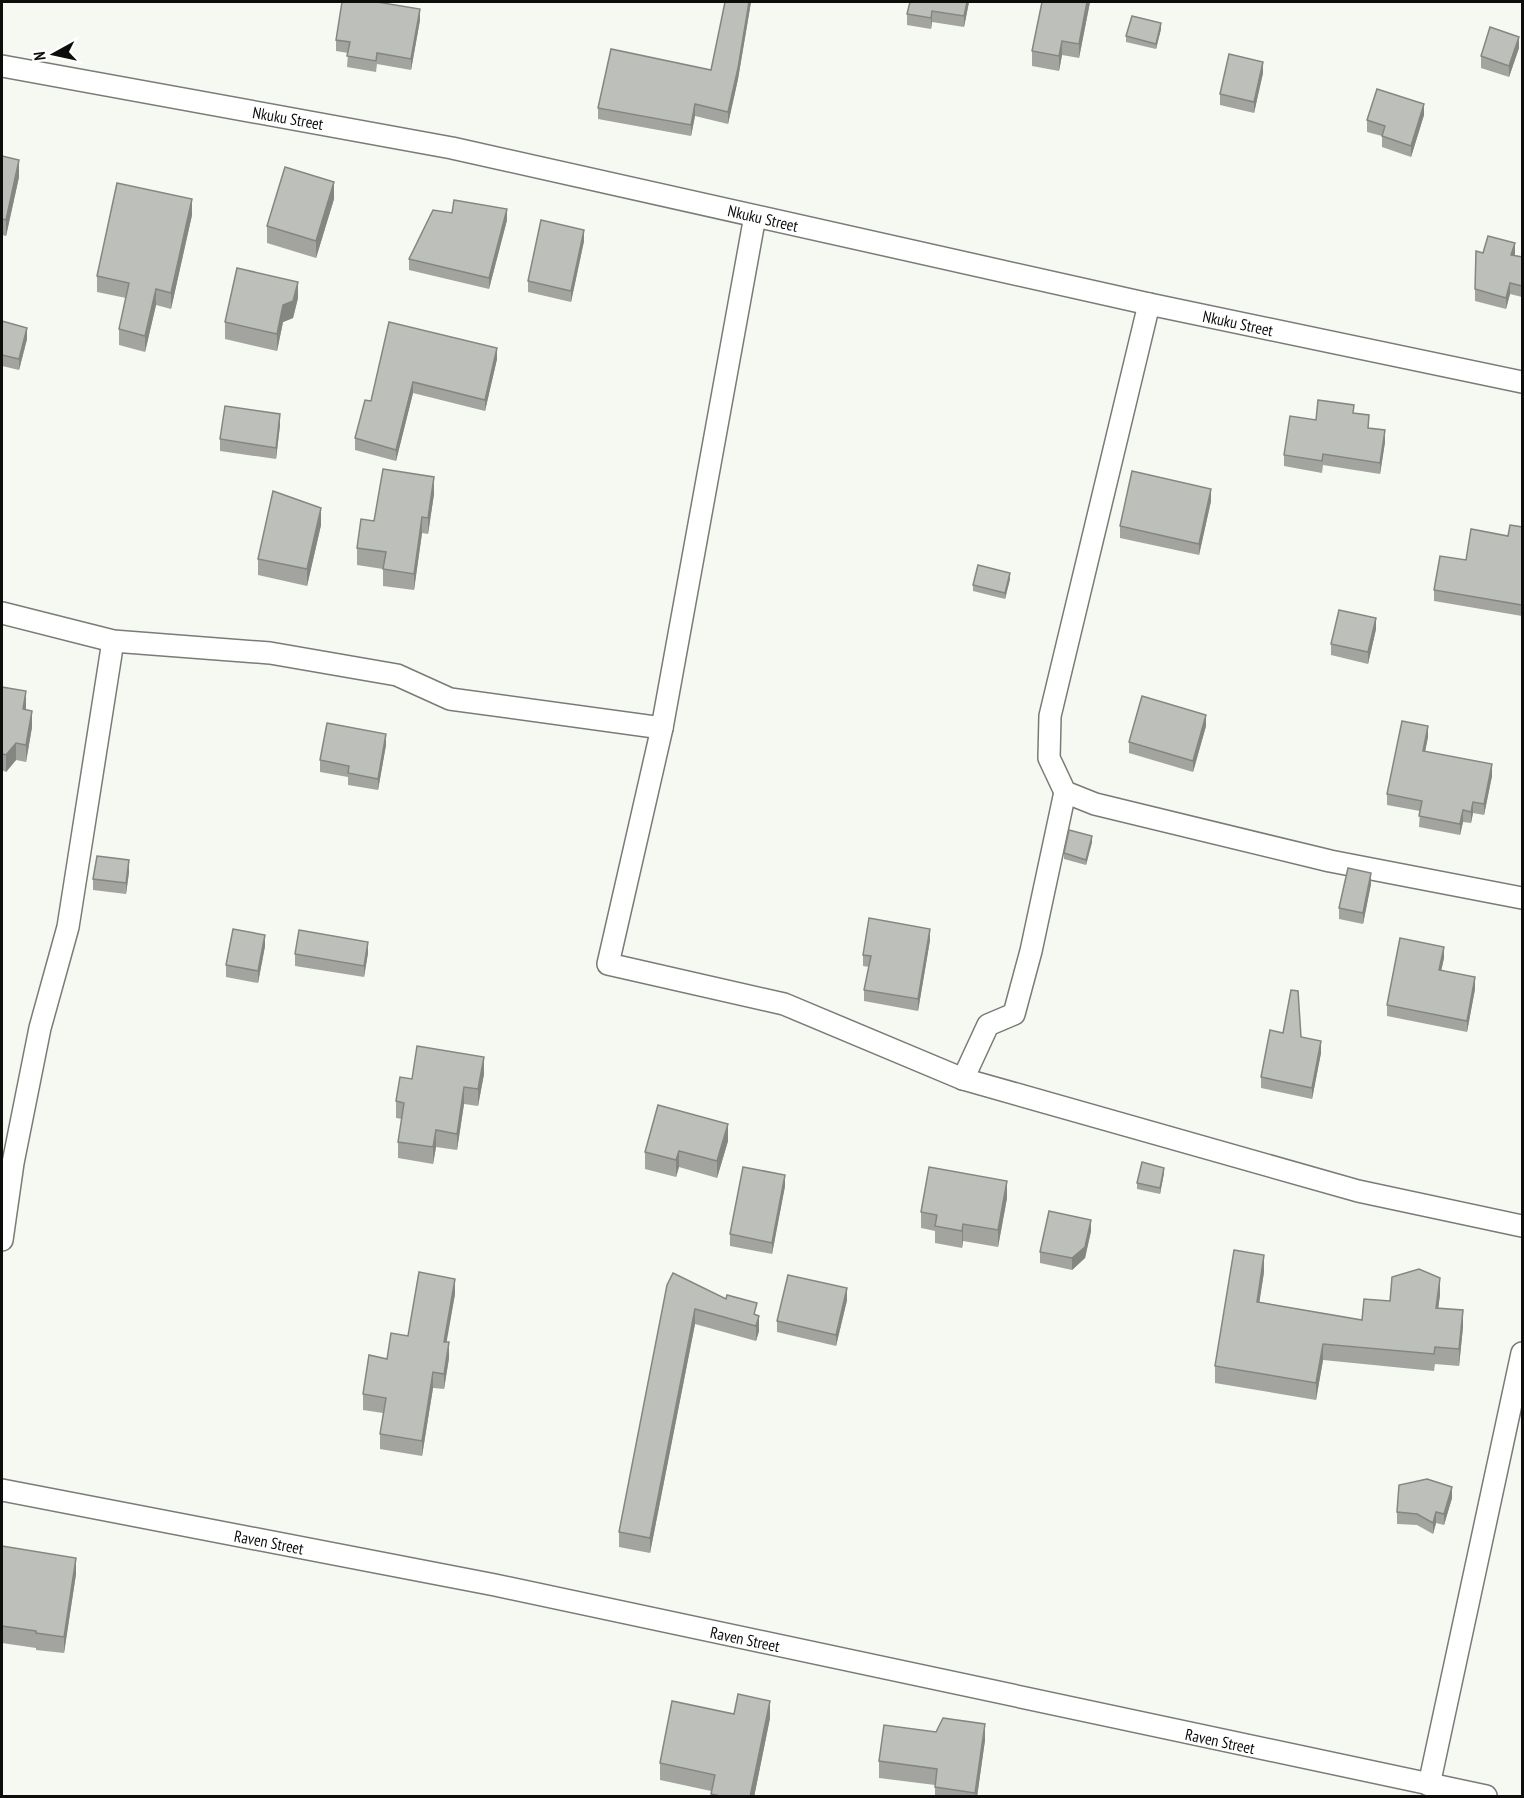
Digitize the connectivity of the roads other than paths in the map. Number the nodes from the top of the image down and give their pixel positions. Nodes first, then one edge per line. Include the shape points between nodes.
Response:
1 (2, 66) edge
2 (755, 216) junction
3 (1149, 304) junction
4 (1522, 382) edge
5 (2, 613) edge
6 (113, 641) junction
7 (662, 728) junction
8 (1065, 792) junction
9 (1522, 898) edge
10 (963, 1079) junction
11 (1522, 1226) edge
12 (2, 1240) edge
13 (1522, 1353) edge
14 (2, 1490) edge
15 (1429, 1785) junction
16 (1486, 1797) edge

1 - 2 street, Nkuku Street via 452,148
2 - 3 street, Nkuku Street
2 - 7 street
3 - 4 street, Nkuku Street
3 - 8 street via 1050,716 1049,758
5 - 6 street
6 - 7 street via 270,653 397,675 450,699
6 - 12 street via 68,927 40,1028
7 - 10 street via 608,964 784,1004
8 - 9 street via 1095,804 1330,861
8 - 10 street via 1014,1014 988,1025
10 - 11 street via 1358,1191
13 - 15 street
14 - 15 street, Raven Street via 507,1587
15 - 16 street, Raven Street

